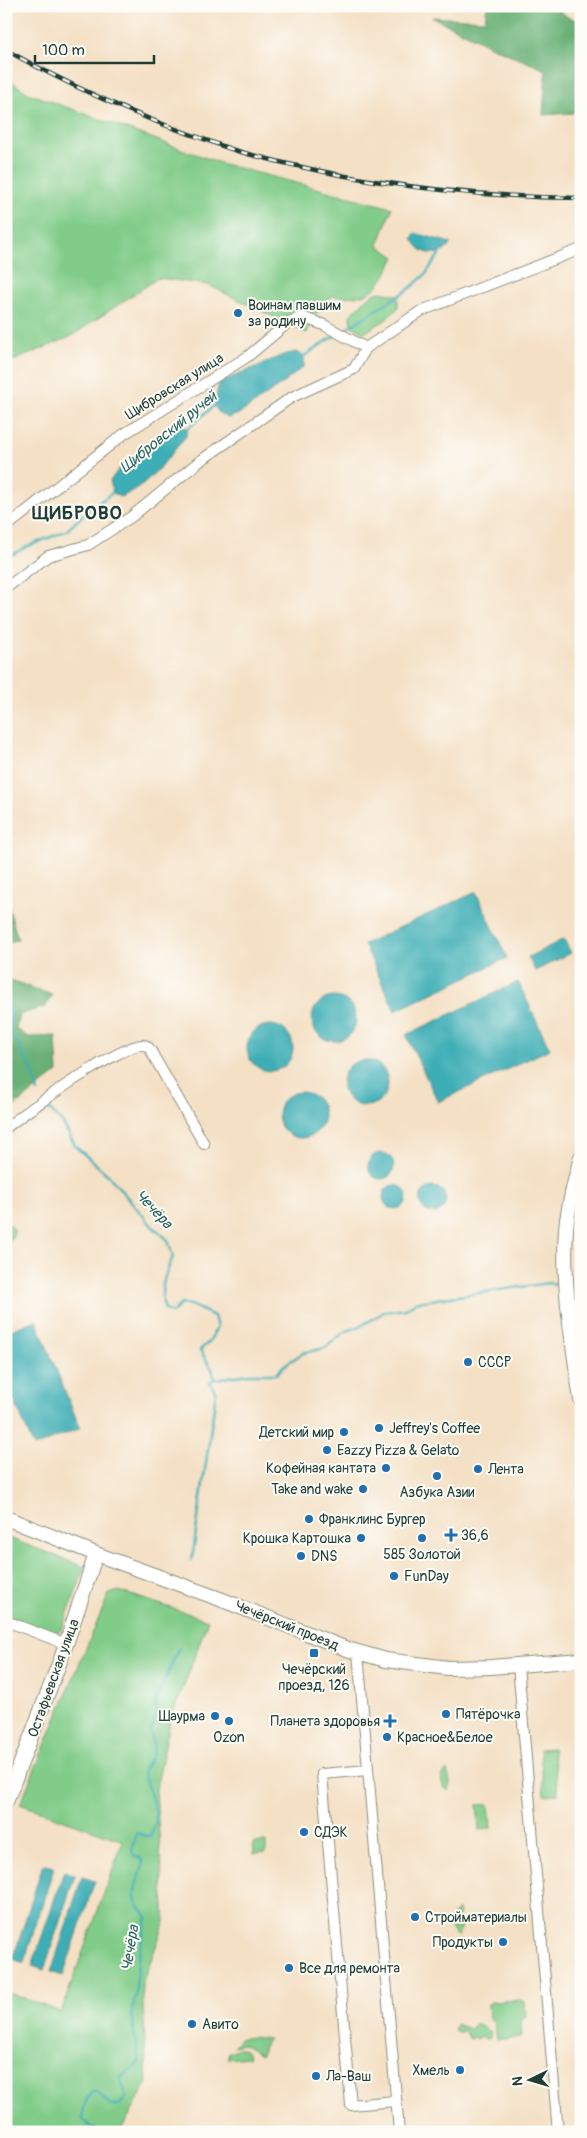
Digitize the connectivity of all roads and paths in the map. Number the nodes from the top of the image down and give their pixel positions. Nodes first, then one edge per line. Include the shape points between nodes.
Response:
1 (581, 248) edge
2 (366, 348) junction
3 (6, 527) edge
4 (6, 588) edge
5 (6, 1128) edge
6 (204, 1144) dead end
7 (581, 1157) edge
8 (581, 1400) edge
9 (6, 1518) edge
10 (96, 1554) junction
11 (6, 1621) edge
12 (66, 1644) junction
13 (358, 1652) junction
14 (581, 1660) edge
15 (518, 1665) junction
16 (368, 1770) junction
17 (6, 1802) edge
18 (396, 2101) junction
19 (399, 2132) edge
20 (558, 2132) edge

1 - 2 street via 421,311
2 - 3 street, Щибровская улица via 302,317 289,322 246,357 124,434
2 - 4 street via 354,369 292,397 88,545 48,556
5 - 6 street via 83,1074 132,1046 142,1044 148,1047
7 - 8 main road via 566,1227 565,1261 566,1292
9 - 10 main road, Чечёрский проезд
10 - 12 main road, Остафьевская улица
10 - 13 main road, Чечёрский проезд
11 - 12 street
12 - 17 main road, Остафьевская улица
13 - 15 main road, Чечёрский проезд via 386,1660 448,1668
13 - 16 street
14 - 15 main road, Чечёрский проезд
15 - 20 street
16 - 18 street
16 - 18 street via 322,1774 351,2105
18 - 19 street

